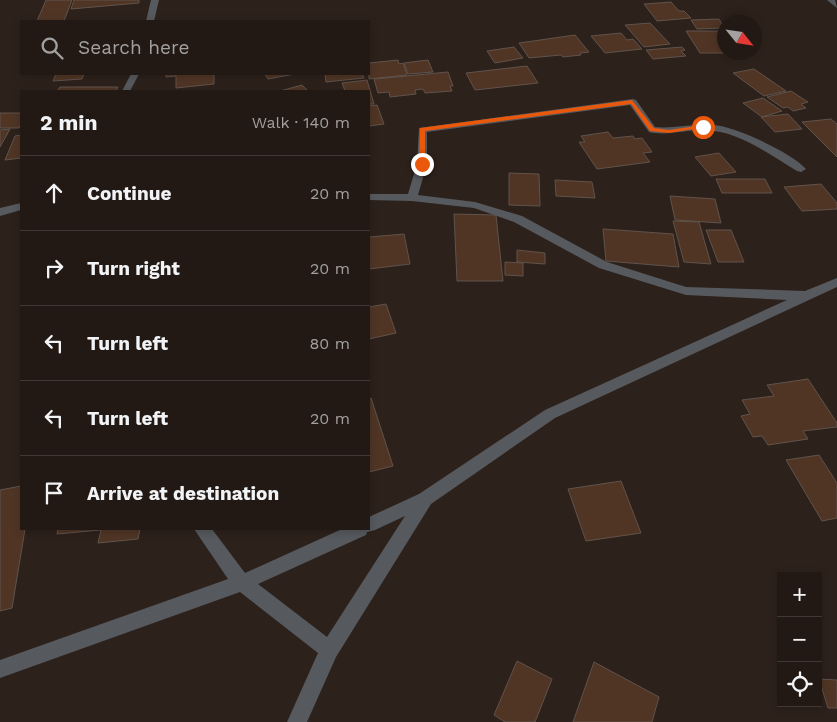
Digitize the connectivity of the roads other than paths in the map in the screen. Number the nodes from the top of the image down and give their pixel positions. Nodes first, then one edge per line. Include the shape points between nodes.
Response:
1 (155, 0) edge
2 (831, 0) edge
3 (837, 6) edge
4 (150, 20) edge
5 (134, 75) edge
6 (127, 90) edge
7 (801, 169) dead end
8 (370, 197) edge
9 (412, 198) junction
10 (20, 207) edge
11 (0, 212) edge
12 (837, 282) edge
13 (807, 296) junction
14 (425, 499) junction
15 (370, 524) edge
16 (203, 530) edge
17 (358, 530) edge
18 (242, 583) junction
19 (329, 650) junction
20 (0, 670) edge
21 (297, 722) edge

1 - 4 street
2 - 3 street
5 - 6 street
7 - 9 street via 734,131 703,127 669,132 652,130 632,102 422,130 422,164
8 - 9 street
9 - 13 street via 492,210 518,219 602,265 686,290
10 - 11 street
12 - 13 street
13 - 14 street via 550,414
14 - 15 street
14 - 19 street
16 - 18 street
17 - 18 street
18 - 19 street
18 - 20 street
19 - 21 street

